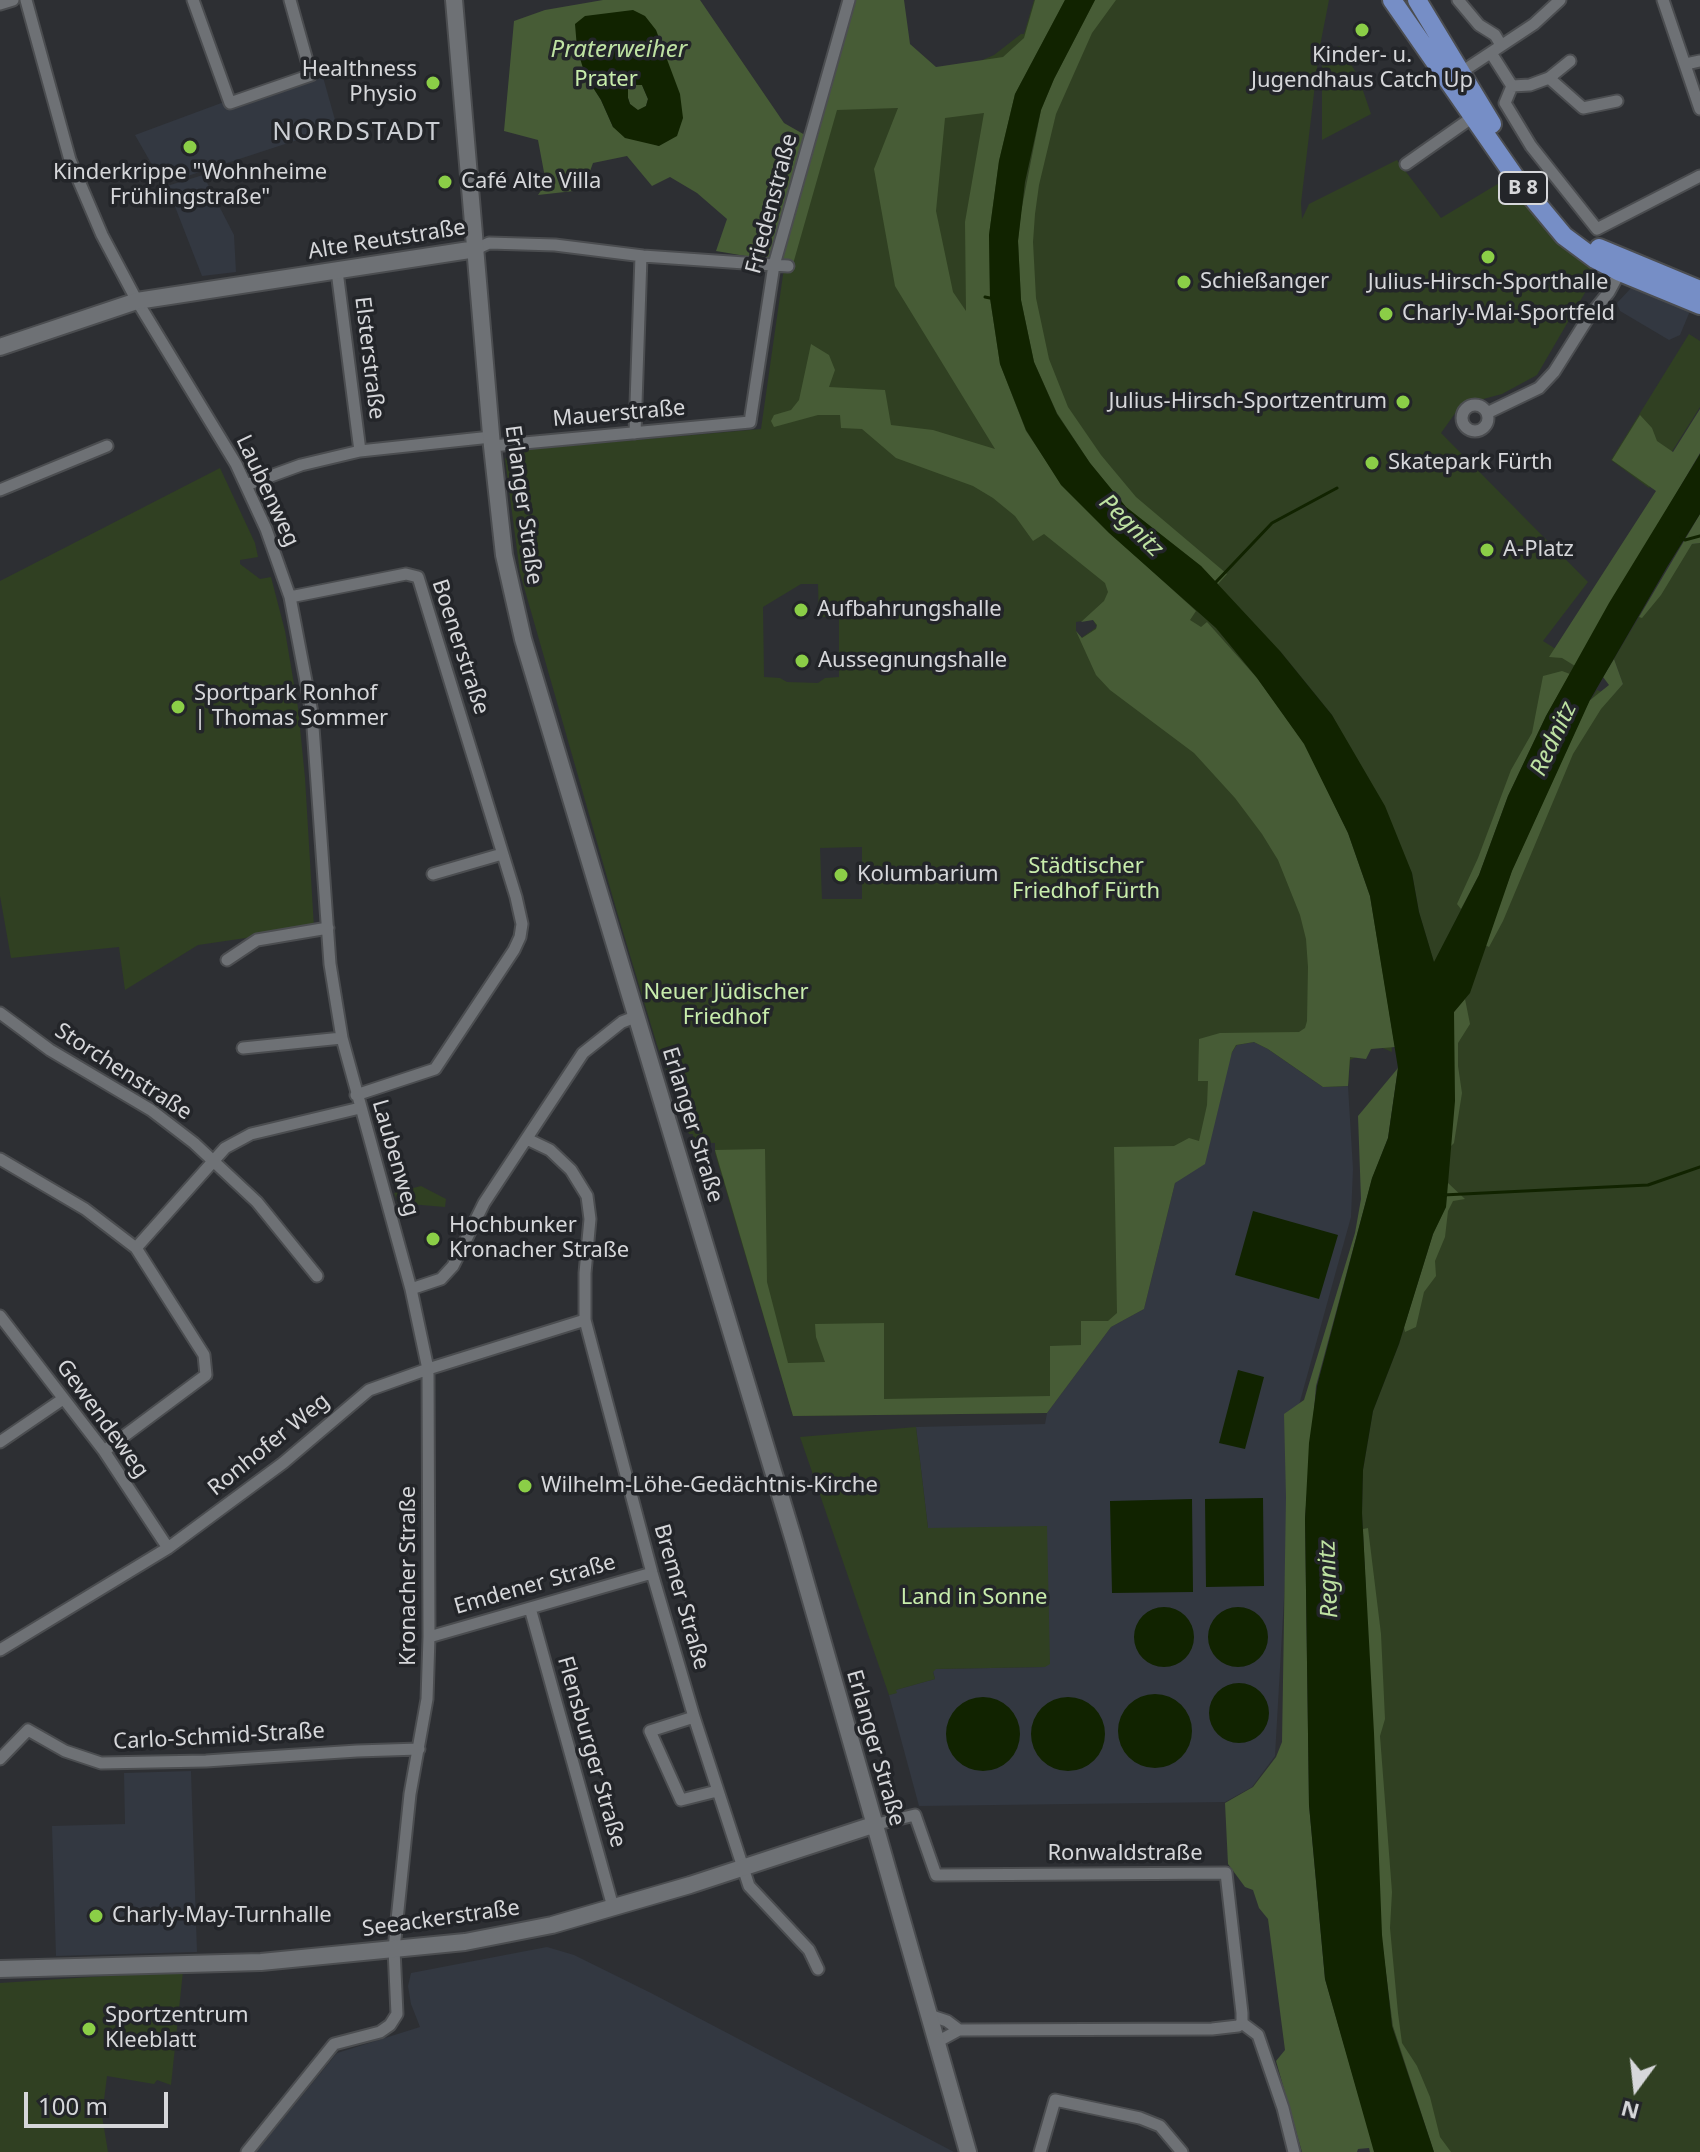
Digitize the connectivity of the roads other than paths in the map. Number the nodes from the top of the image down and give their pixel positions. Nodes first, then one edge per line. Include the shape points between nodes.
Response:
1 (13, 0) edge
2 (26, 0) edge
3 (193, 0) edge
4 (290, 0) edge
5 (454, 0) edge
6 (849, 0) edge
7 (1392, 0) edge
8 (1417, 0) edge
9 (1458, 0) edge
10 (1560, 0) edge
11 (1663, 0) edge
12 (0, 4) edge
13 (1496, 49) junction
14 (1570, 61) dead end
15 (1700, 61) edge
16 (1686, 64) junction
17 (1455, 77) junction
18 (1549, 78) junction
19 (1512, 86) junction
20 (1617, 101) dead end
21 (1700, 109) edge
22 (1478, 113) junction
23 (1406, 164) dead end
24 (1700, 176) edge
25 (476, 249) junction
26 (641, 256) junction
27 (774, 265) junction
28 (788, 266) dead end
29 (1622, 266) junction
30 (337, 271) junction
31 (1698, 293) edge
32 (137, 301) junction
33 (0, 347) edge
34 (1487, 413) dead end
35 (750, 422) joint
36 (635, 433) junction
37 (491, 441) junction
38 (107, 446) dead end
39 (360, 451) junction
40 (246, 485) junction
41 (0, 490) edge
42 (290, 597) junction
43 (502, 854) junction
44 (433, 874) dead end
45 (328, 928) junction
46 (227, 960) dead end
47 (0, 1013) edge
48 (635, 1017) junction
49 (342, 1038) junction
50 (243, 1048) dead end
51 (356, 1095) junction
52 (360, 1108) junction
53 (527, 1139) junction
54 (0, 1159) edge
55 (213, 1161) junction
56 (136, 1248) junction
57 (317, 1276) dead end
58 (411, 1289) junction
59 (0, 1316) edge
60 (585, 1320) junction
61 (428, 1369) junction
62 (63, 1399) junction
63 (0, 1442) edge
64 (104, 1451) junction
65 (168, 1548) junction
66 (652, 1573) junction
67 (530, 1608) junction
68 (429, 1637) junction
69 (0, 1650) edge
70 (694, 1717) junction
71 (419, 1749) junction
72 (0, 1759) edge
73 (717, 1791) junction
74 (873, 1825) junction
75 (743, 1869) junction
76 (613, 1907) junction
77 (394, 1949) junction
78 (0, 1969) edge
79 (818, 1969) dead end
80 (929, 2015) junction
81 (1242, 2023) junction
82 (959, 2030) junction
83 (937, 2042) junction
84 (247, 2152) edge
85 (968, 2152) edge
86 (1040, 2152) edge
87 (1182, 2152) edge
88 (1294, 2152) edge

1 - 12 street
2 - 32 street, Laubenweg via 70,160
3 - 4 street via 230,103 311,75
5 - 25 main road, Erlanger Straße
6 - 27 street, Friedenstraße
7 - 17 main road, B 8
8 - 17 main road, B 8
9 - 13 street via 1495,35
10 - 13 street
11 - 16 street
13 - 17 street
13 - 19 street
14 - 18 street
15 - 16 street
16 - 21 street
17 - 22 main road, B 8
18 - 19 street
18 - 20 street via 1583,108
19 - 24 street via 1505,103 1531,146 1597,229
22 - 23 street
22 - 29 main road, B 8 via 1548,219 1584,252
25 - 26 street, Alte Reutstraße via 489,243 555,245
25 - 30 main road, Alte Reutstraße
25 - 37 main road, Erlanger Straße
26 - 27 street, Alte Reutstraße
26 - 36 street
27 - 28 street, Alte Reutstraße
27 - 35 street, Friedenstraße
29 - 31 main road, B 8
29 - 34 street via 1554,372 1539,388
30 - 32 main road, Alte Reutstraße
30 - 39 street, Elsterstraße
32 - 33 main road, Alte Reutstraße
32 - 40 street, Laubenweg
35 - 36 street, Mauerstraße
36 - 37 street, Mauerstraße
37 - 39 street, Mauerstraße
37 - 48 main road, Erlanger Straße via 504,555 523,639
38 - 41 street
39 - 40 street, Mauerstraße
40 - 42 street, Laubenweg
42 - 43 street, Boenerstraße via 406,574 418,577
42 - 45 street, Laubenweg via 312,713
43 - 44 street
43 - 51 street, Boenerstraße via 522,924 514,950 435,1069
45 - 46 street via 257,940
45 - 49 street, Laubenweg
47 - 55 street, Storchenstraße via 50,1050 151,1110
48 - 53 street via 583,1053
48 - 74 main road, Erlanger Straße via 794,1541
49 - 50 street
49 - 51 street, Laubenweg
51 - 52 street, Laubenweg
52 - 55 street via 251,1134
52 - 58 street, Laubenweg
53 - 58 street via 474,1220 453,1266 441,1279
53 - 60 street, Bremer Straße via 550,1150 587,1196
54 - 56 street via 85,1209
55 - 56 street
55 - 57 street, Storchenstraße via 257,1202
56 - 64 street via 204,1355 206,1375
58 - 61 street, Kronacher Straße
59 - 62 street, Gewendeweg
60 - 61 street, Ronhofer Weg
60 - 66 street, Bremer Straße
61 - 65 street, Ronhofer Weg via 369,1390 283,1463
61 - 68 street, Kronacher Straße
62 - 63 street
62 - 64 street, Gewendeweg
64 - 65 street, Gewendeweg
65 - 69 street, Ronhofer Weg
66 - 67 street, Emdener Straße
66 - 70 street, Bremer Straße
67 - 68 street, Emdener Straße
67 - 76 street, Flensburger Straße
68 - 71 street, Kronacher Straße
70 - 73 street, Bremer Straße
70 - 73 street via 650,1731 681,1800
71 - 72 street, Carlo-Schmid-Straße via 101,1763 28,1730
71 - 77 street, Kronacher Straße
73 - 75 street, Bremer Straße
74 - 75 main road, Seeackerstraße
74 - 80 main road, Erlanger Straße
74 - 81 street, Ronwaldstraße via 915,1815 936,1875 1226,1873
75 - 76 main road, Seeackerstraße
75 - 79 street, Bremer Straße via 756,1896 809,1950
76 - 77 main road, Seeackerstraße via 487,1938
77 - 78 main road, Seeackerstraße via 261,1962
77 - 84 street, Kronacher Straße via 397,2014 390,2025 334,2044
80 - 82 street
80 - 83 main road, Erlanger Straße
81 - 82 street via 1234,2029
81 - 88 street via 1258,2035
82 - 83 street
83 - 85 main road, Erlanger Straße
86 - 87 street via 1055,2100 1160,2126

